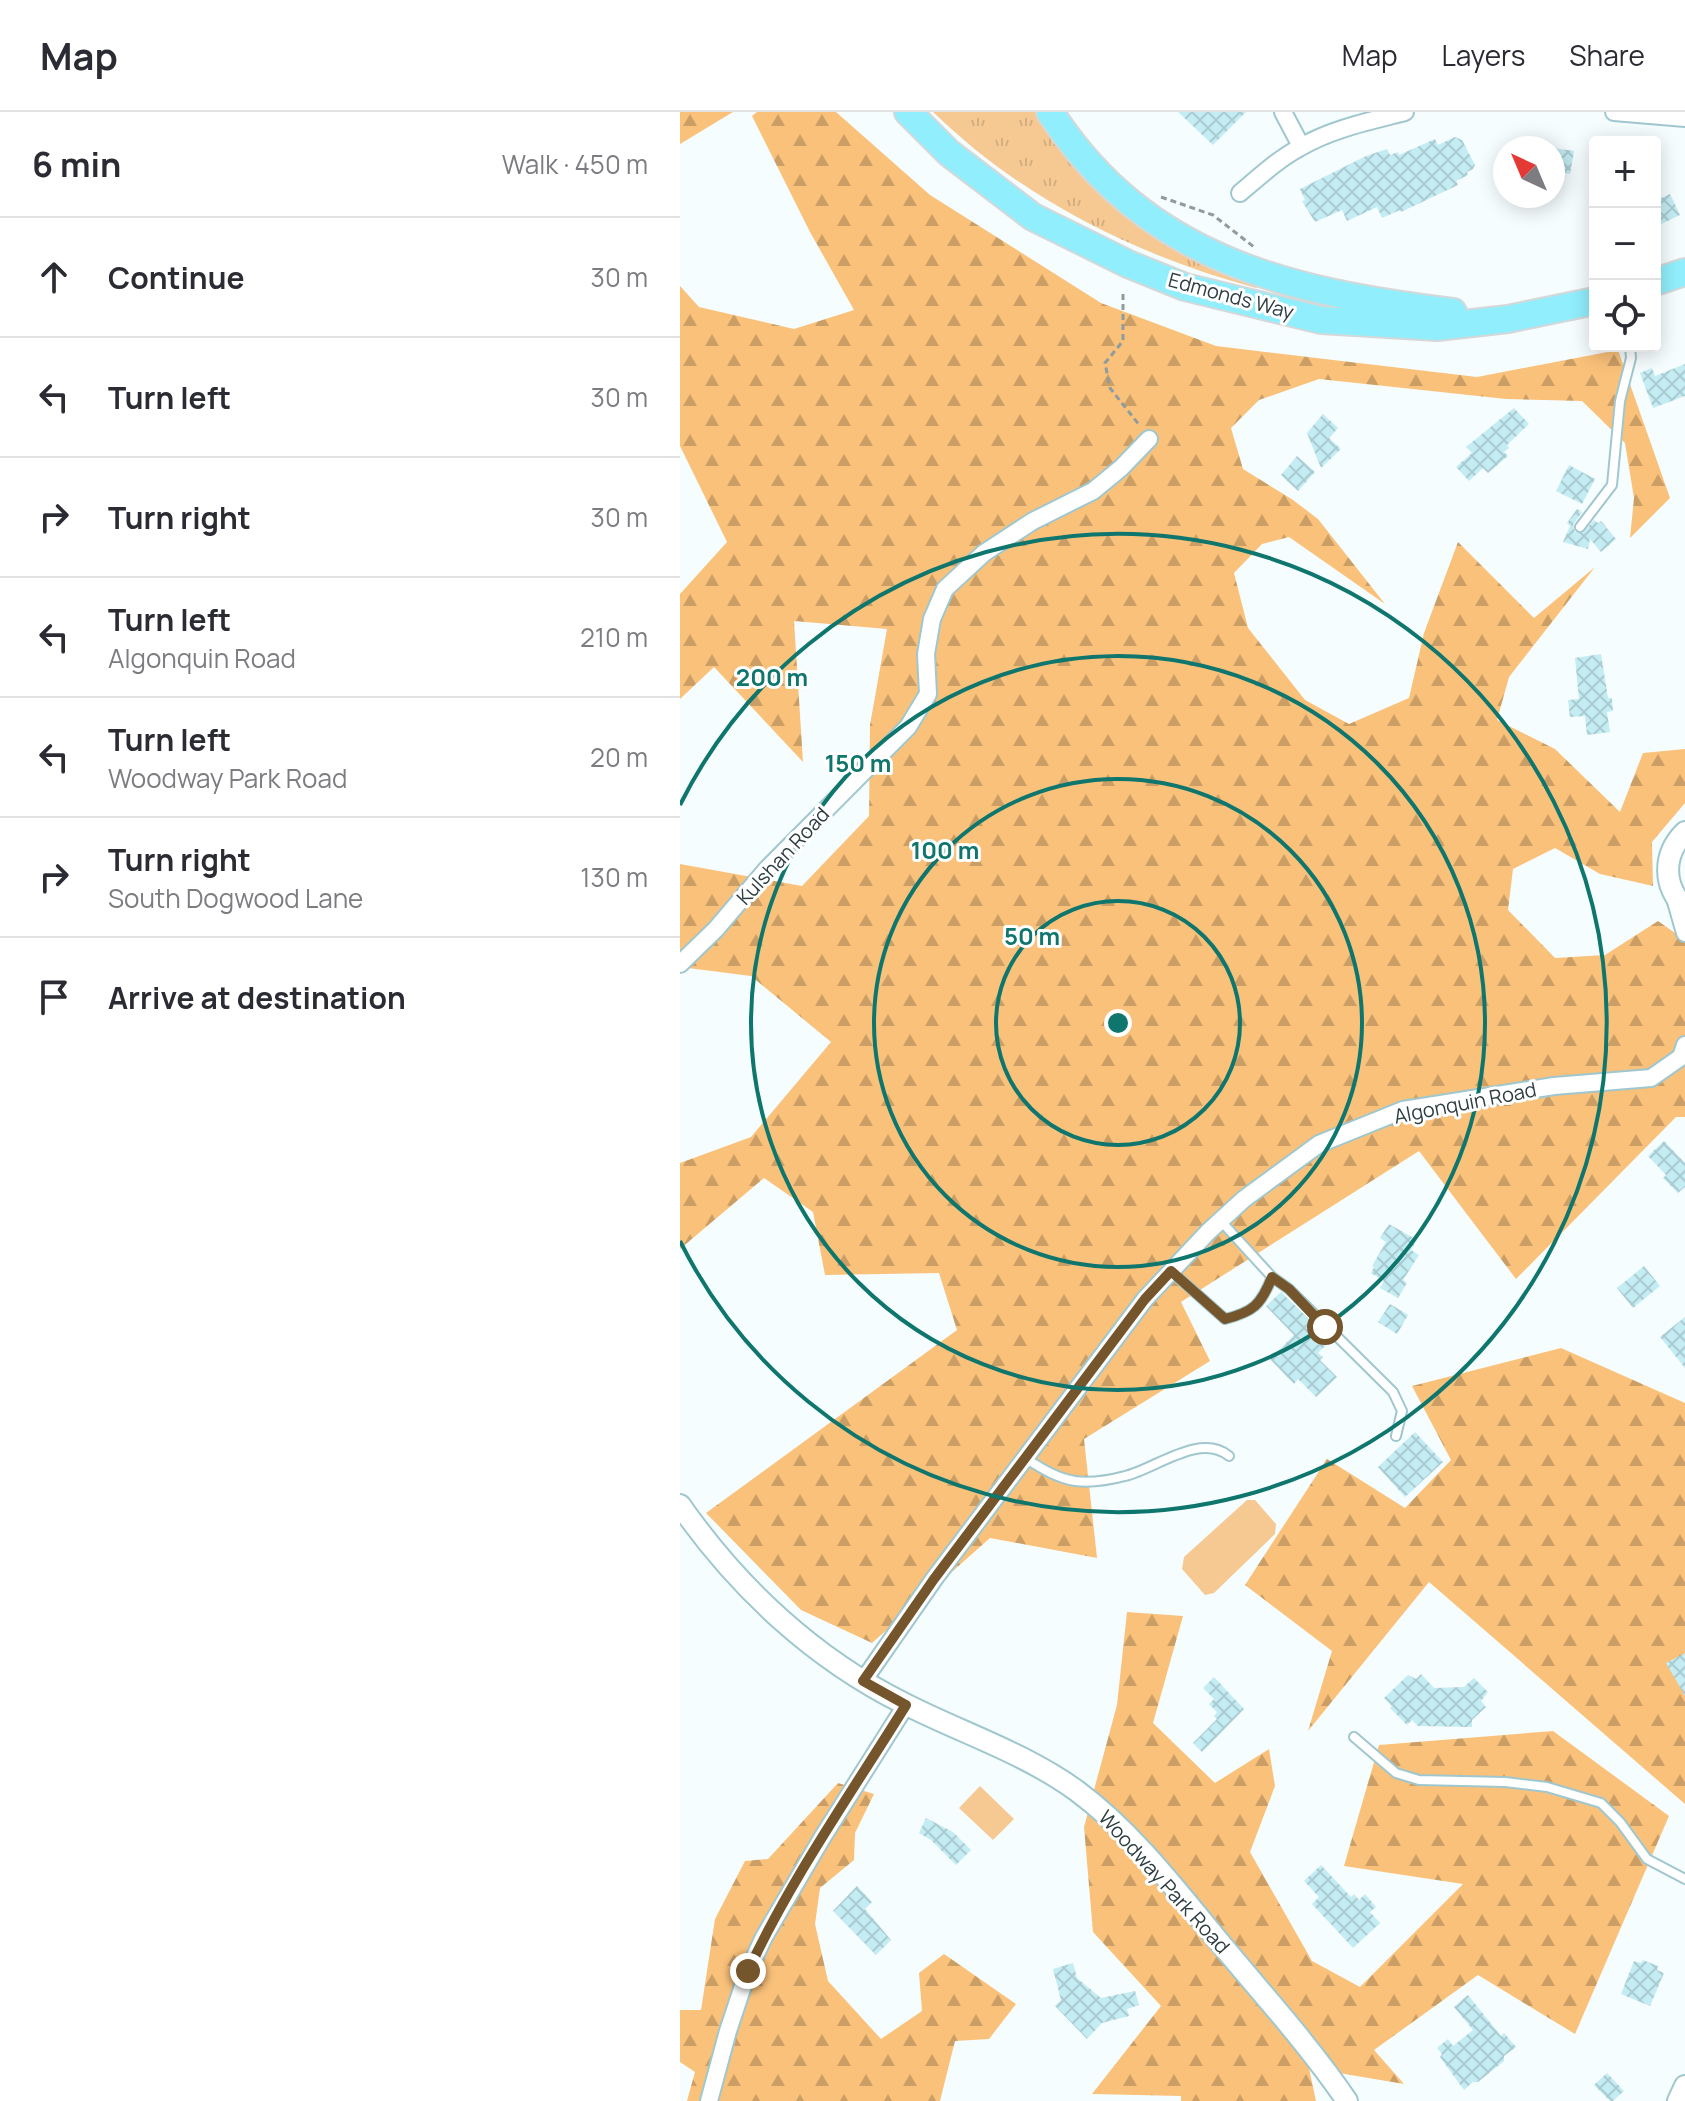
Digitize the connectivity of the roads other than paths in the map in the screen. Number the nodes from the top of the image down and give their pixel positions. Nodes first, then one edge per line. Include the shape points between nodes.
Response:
1 (908, 112) edge
2 (1050, 112) edge
3 (1283, 112) edge
4 (1405, 112) edge
5 (1614, 112) edge
6 (1667, 114) edge
7 (1685, 118) edge
8 (1301, 146) junction
9 (1240, 193) dead end
10 (1685, 272) edge
11 (1661, 280) edge
12 (1589, 302) edge
13 (1508, 319) junction
14 (1630, 352) edge
15 (1149, 439) road end
16 (1580, 527) dead end
17 (1685, 832) edge
18 (1680, 903) edge
19 (1685, 933) edge
20 (680, 964) edge
21 (1685, 1045) edge
22 (1220, 1220) junction
23 (1171, 1271) junction
24 (1272, 1277) junction
25 (1396, 1436) dead end
26 (1229, 1456) dead end
27 (1024, 1458) junction
28 (680, 1505) edge
29 (863, 1681) junction
30 (906, 1705) junction
31 (1354, 1737) dead end
32 (1685, 1879) edge
33 (1685, 2086) edge
34 (709, 2101) edge
35 (1347, 2101) edge
36 (1678, 2101) edge

1 - 13 main road, Edmonds Way via 949,153 1033,217 1185,287 1321,320 1437,327
2 - 13 main road, Edmonds Way via 1120,196 1172,234 1219,258 1326,291
3 - 8 street
4 - 8 street
5 - 6 street
6 - 7 street
8 - 9 street
10 - 11 main road
12 - 13 main road, Edmonds Way
14 - 16 lane via 1612,485
15 - 20 street, Kulshan Road via 1093,491 984,553 945,589 932,619 926,654 928,694 908,727
17 - 18 street via 1669,852 1667,868
18 - 19 street
21 - 22 street, Algonquin Road via 1681,1057 1651,1078 1554,1086 1403,1110 1319,1144
22 - 23 street, Algonquin Road
22 - 24 lane
23 - 24 lane via 1225,1319 1246,1314 1263,1299
23 - 27 street, Algonquin Road
24 - 25 lane via 1393,1392 1402,1411
26 - 27 lane via 1213,1448 1195,1450 1126,1476 1077,1481
27 - 29 street, Algonquin Road
28 - 29 street, Woodway Park Road via 748,1588 806,1641
29 - 30 street, Woodway Park Road
30 - 34 street via 764,1937 748,1971
30 - 35 street, Woodway Park Road via 1032,1764 1111,1820 1194,1912
31 - 32 lane via 1396,1773 1419,1780 1547,1787 1601,1803 1647,1859
33 - 36 street

